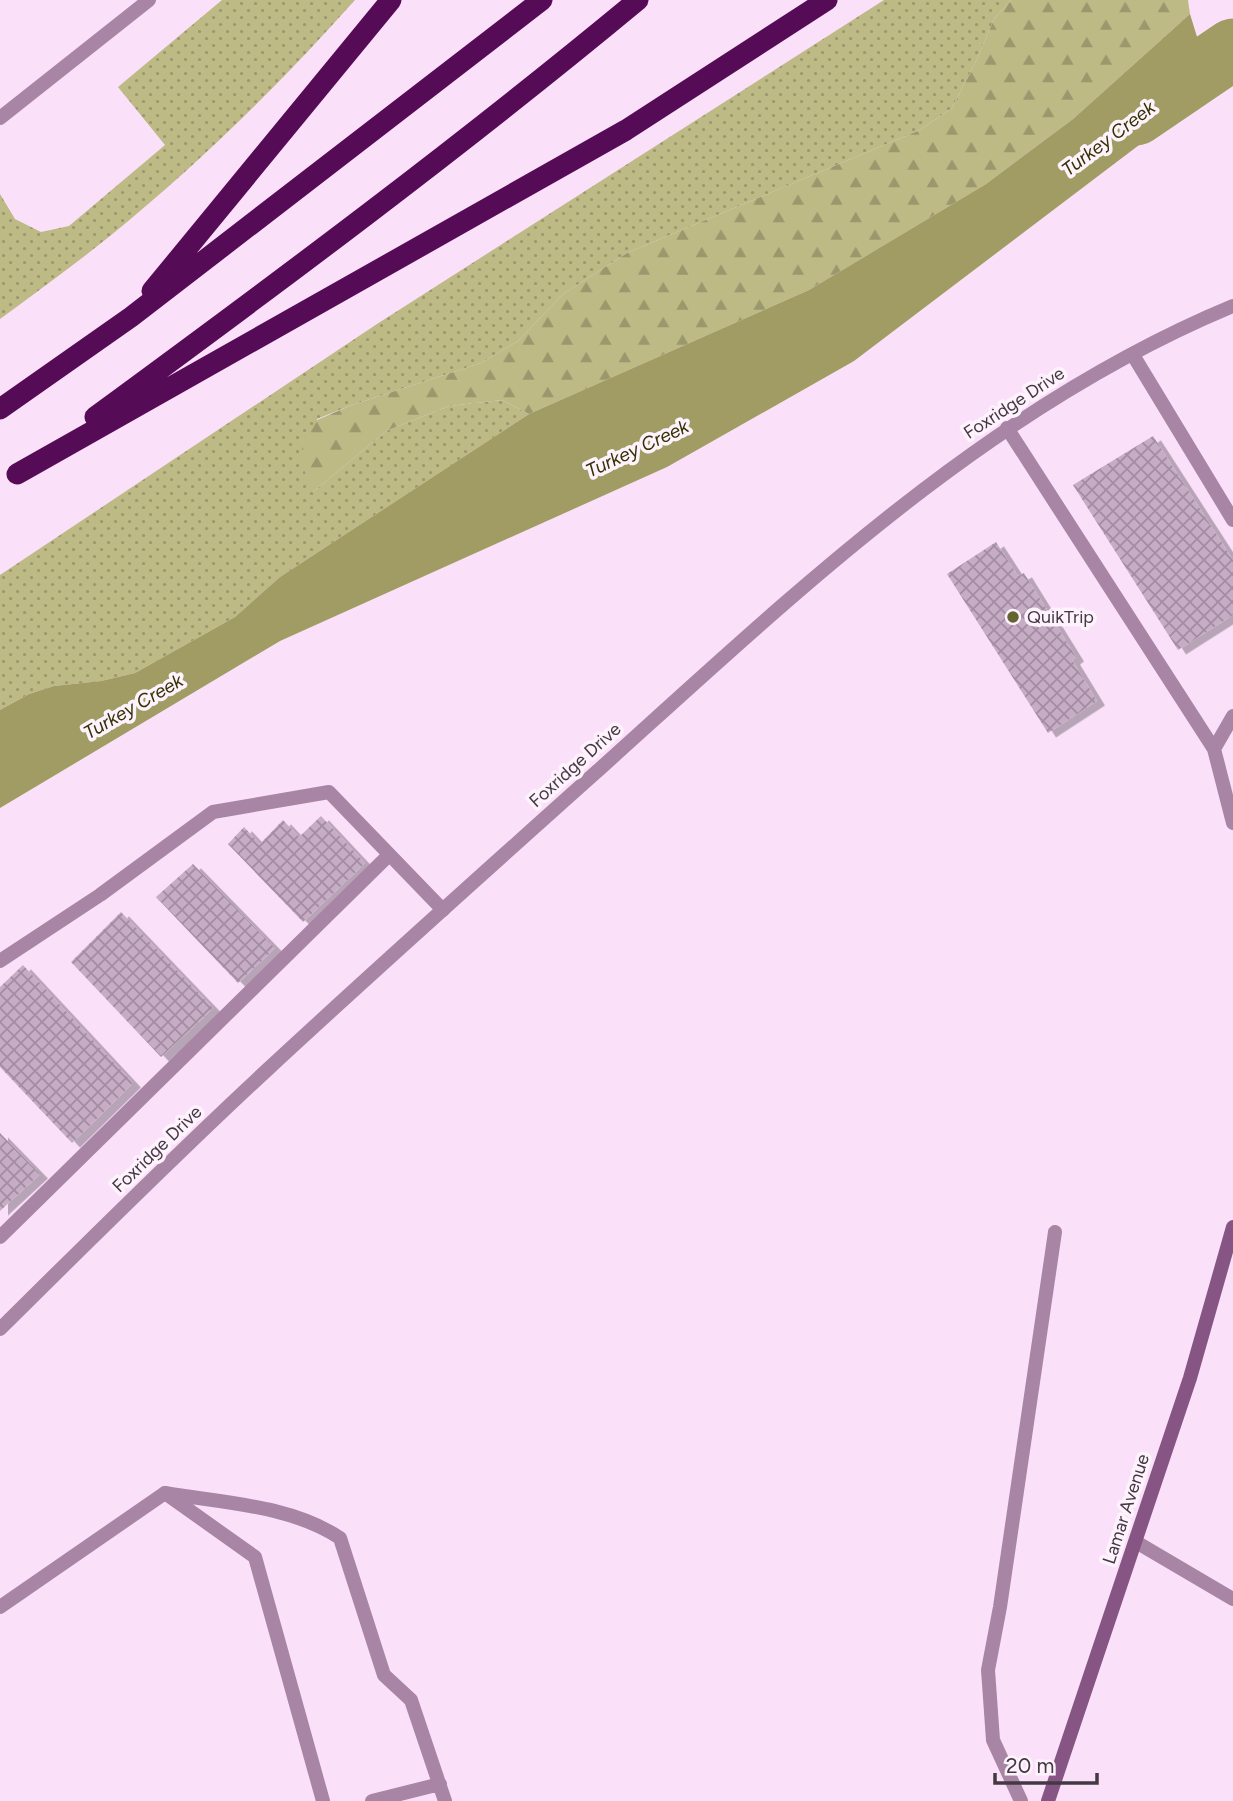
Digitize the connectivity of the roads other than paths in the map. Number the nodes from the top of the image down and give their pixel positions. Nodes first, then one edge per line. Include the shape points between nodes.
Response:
1 (149, 0) edge
2 (391, 0) edge
3 (542, 0) edge
4 (638, 0) edge
5 (827, 0) edge
6 (0, 117) edge
7 (1233, 306) edge
8 (131, 317) junction
9 (1133, 355) junction
10 (0, 409) edge
11 (1007, 428) junction
12 (8, 480) edge
13 (1233, 520) edge
14 (1233, 716) edge
15 (1213, 749) junction
16 (1233, 823) edge
17 (389, 855) junction
18 (443, 910) junction
19 (0, 961) edge
20 (1233, 1227) edge
21 (1055, 1232) dead end
22 (0, 1237) edge
23 (0, 1329) edge
24 (164, 1493) junction
25 (1136, 1542) junction
26 (1233, 1599) edge
27 (0, 1606) edge
28 (440, 1784) junction
29 (323, 1801) edge
30 (372, 1801) edge
31 (445, 1801) edge
32 (1021, 1801) edge
33 (1048, 1801) edge

1 - 6 street
2 - 8 highway
3 - 8 highway
4 - 12 highway via 309,260
5 - 12 highway via 626,130
7 - 9 street, Foxridge Drive
8 - 10 highway
9 - 11 street, Foxridge Drive
9 - 13 street
11 - 15 street
11 - 18 street, Foxridge Drive via 938,478 753,631
14 - 15 street
15 - 16 street
17 - 18 street
17 - 19 street via 329,792 213,812
17 - 22 street
18 - 23 street, Foxridge Drive via 265,1072
20 - 25 street, Lamar Avenue
21 - 32 street via 988,1670 993,1740
24 - 27 street
24 - 28 street via 270,1510 320,1525 340,1538 384,1675 411,1700
24 - 29 street via 255,1557
25 - 26 street
25 - 33 street, Lamar Avenue
28 - 30 street
28 - 31 street

